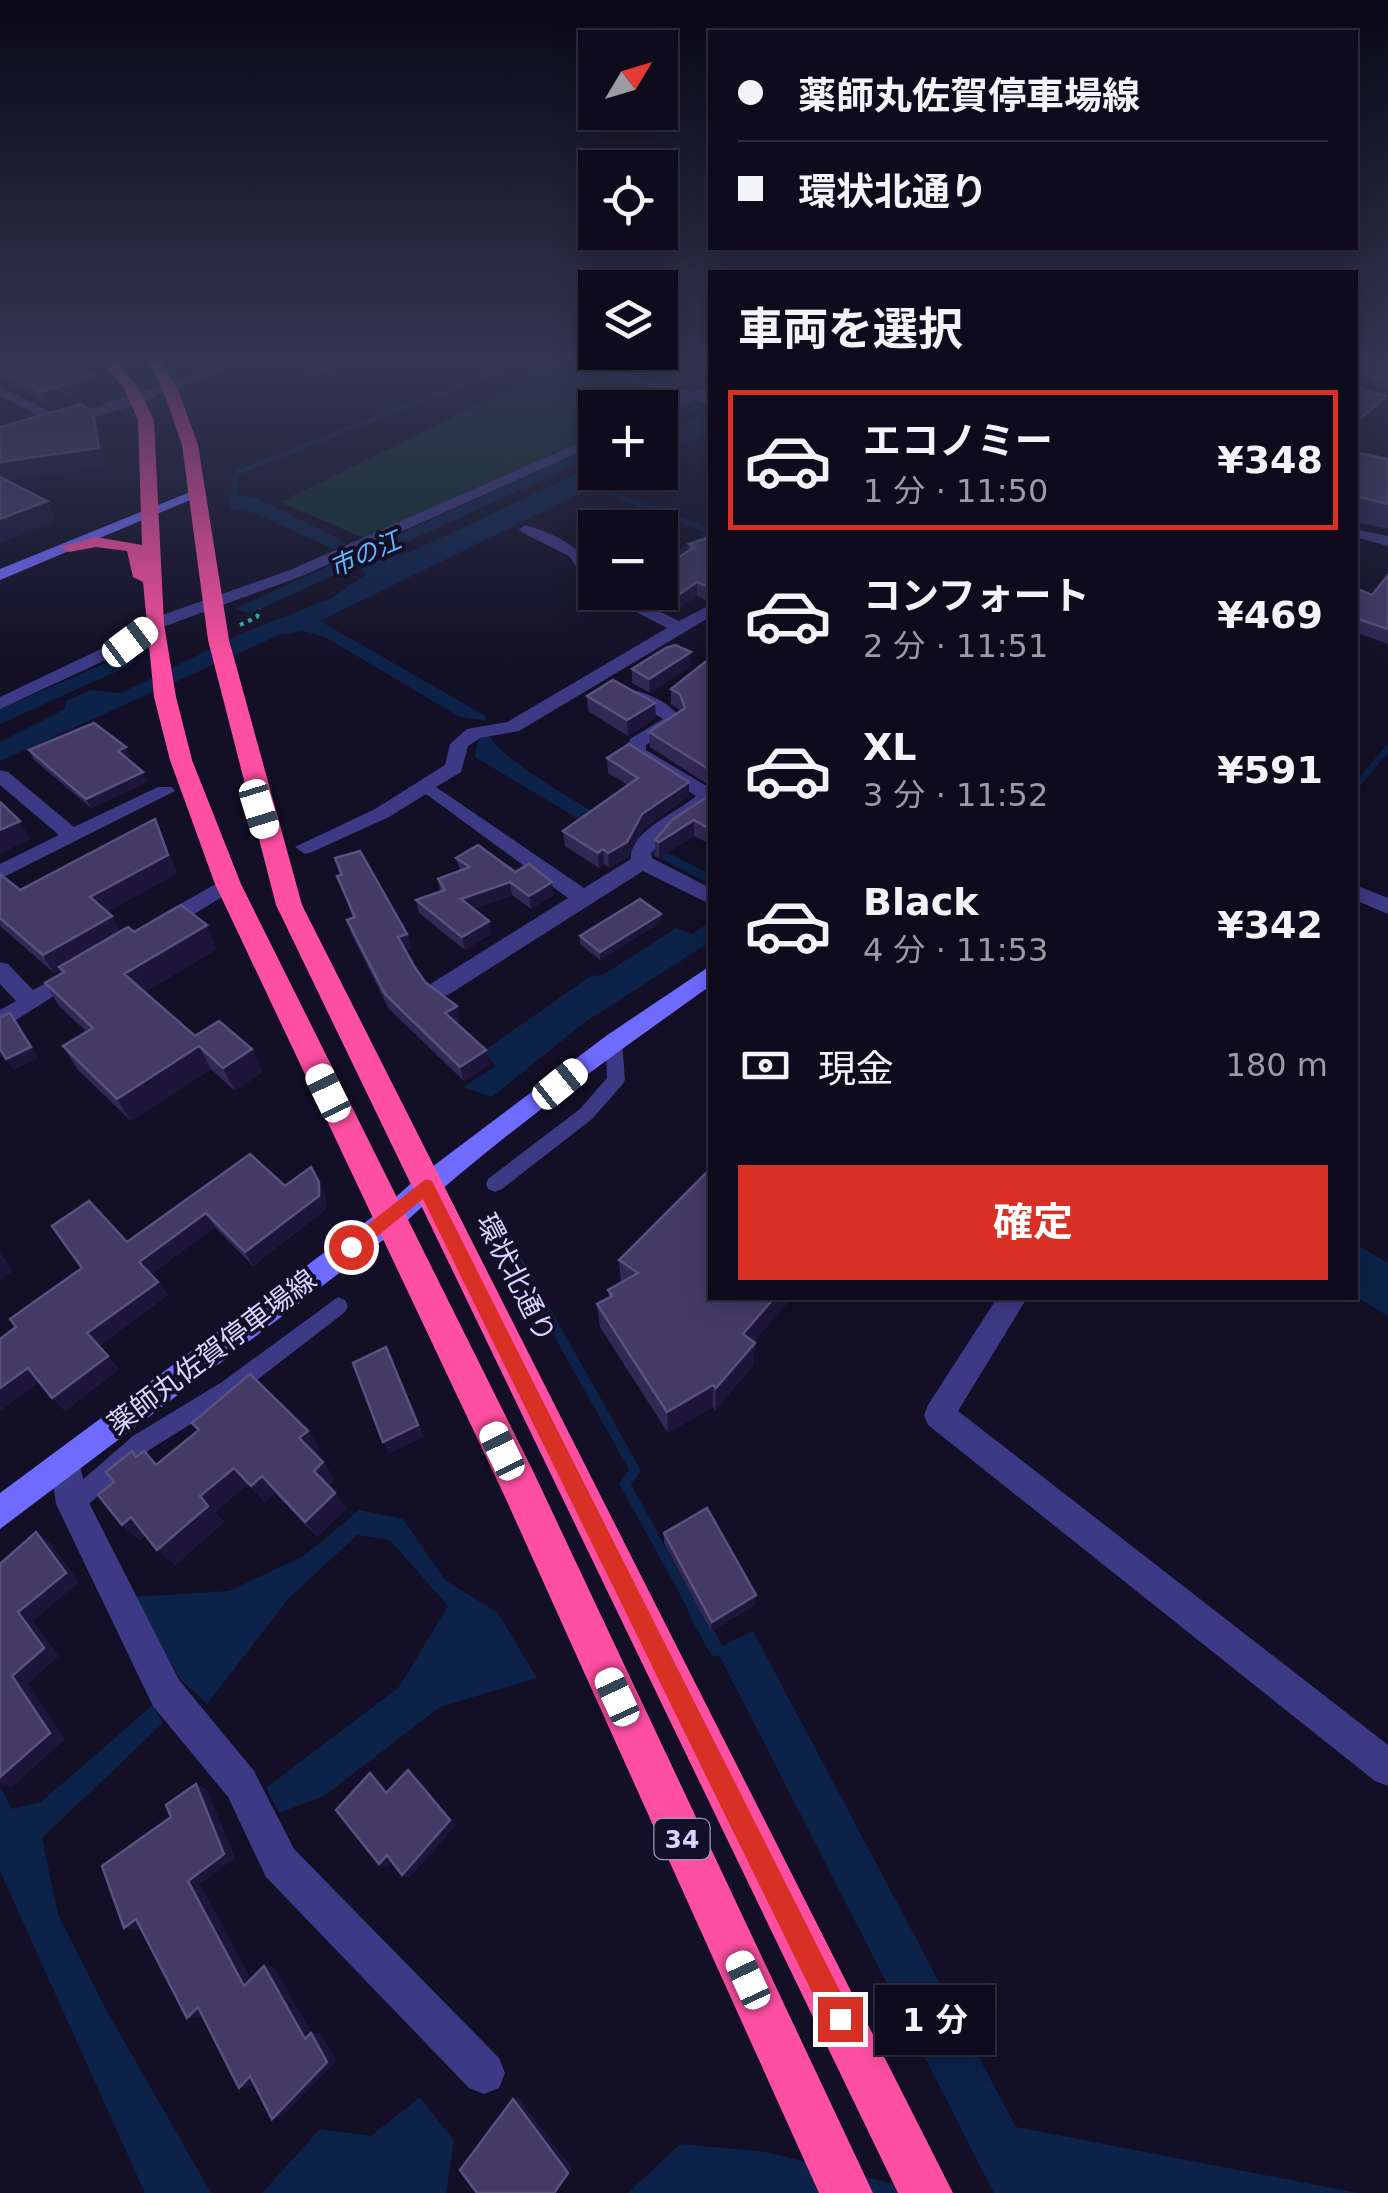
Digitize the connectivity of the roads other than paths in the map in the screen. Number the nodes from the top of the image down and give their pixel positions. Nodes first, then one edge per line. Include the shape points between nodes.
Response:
1 (147, 462) edge
2 (192, 462) edge
3 (545, 462) edge
4 (195, 496) junction
5 (148, 509) junction
6 (526, 529) dead end
7 (1358, 534) edge
8 (1388, 541) edge
9 (69, 546) junction
10 (578, 559) edge
11 (0, 562) edge
12 (0, 575) edge
13 (211, 605) junction
14 (643, 610) edge
15 (708, 611) edge
16 (154, 624) junction
17 (680, 628) junction
18 (602, 678) junction
19 (0, 704) edge
20 (0, 776) edge
21 (165, 791) dead end
22 (435, 793) dead end
23 (71, 835) junction
24 (305, 847) dead end
25 (645, 851) junction
26 (0, 872) edge
27 (228, 884) junction
28 (1358, 893) edge
29 (708, 896) edge
30 (583, 898) junction
31 (1388, 907) edge
32 (142, 936) edge
33 (94, 964) edge
34 (0, 970) edge
35 (708, 975) edge
36 (440, 989) edge
37 (30, 1002) junction
38 (0, 1020) edge
39 (614, 1042) junction
40 (495, 1184) dead end
41 (426, 1186) junction
42 (389, 1220) junction
43 (1012, 1300) edge
44 (338, 1306) dead end
45 (66, 1463) junction
46 (72, 1504) junction
47 (0, 1512) edge
48 (1388, 1768) edge
49 (484, 2073) dead end
50 (846, 2193) edge
51 (926, 2193) edge

1 - 5 highway, 34
2 - 4 highway, 環状北通り / 34
3 - 13 street
4 - 5 main road
4 - 13 highway, 環状北通り / 34
5 - 9 main road
5 - 11 main road
5 - 16 highway, 34
6 - 10 street
7 - 8 street
9 - 12 main road
9 - 16 highway via 134,546 141,555 142,614
13 - 16 street
13 - 41 highway, 環状北通り / 34 via 289,905
14 - 17 street
15 - 17 street
16 - 19 street
16 - 27 highway, 34 via 182,760
17 - 18 street
18 - 24 street via 512,727 474,733 459,744 454,768 426,788
18 - 25 street via 657,700 671,715 672,721 637,743 636,752 706,794
20 - 23 street
21 - 23 street
22 - 30 street
23 - 26 street
25 - 29 street
25 - 30 street
27 - 32 street
27 - 42 highway, 34
28 - 31 street
30 - 36 street
33 - 37 street
34 - 37 street
35 - 39 main road, 薬師丸佐賀停車場線
37 - 38 street
39 - 40 lane via 616,1080 586,1114
39 - 41 main road, 薬師丸佐賀停車場線
41 - 42 main road, 薬師丸佐賀停車場線
41 - 51 highway, 環状北通り / 34
42 - 45 main road, 薬師丸佐賀停車場線
42 - 50 highway, 34
43 - 48 street via 938,1414
44 - 46 lane via 229,1389 141,1443
45 - 46 street
45 - 47 main road, 薬師丸佐賀停車場線
46 - 49 street via 166,1693 241,1784 280,1863

